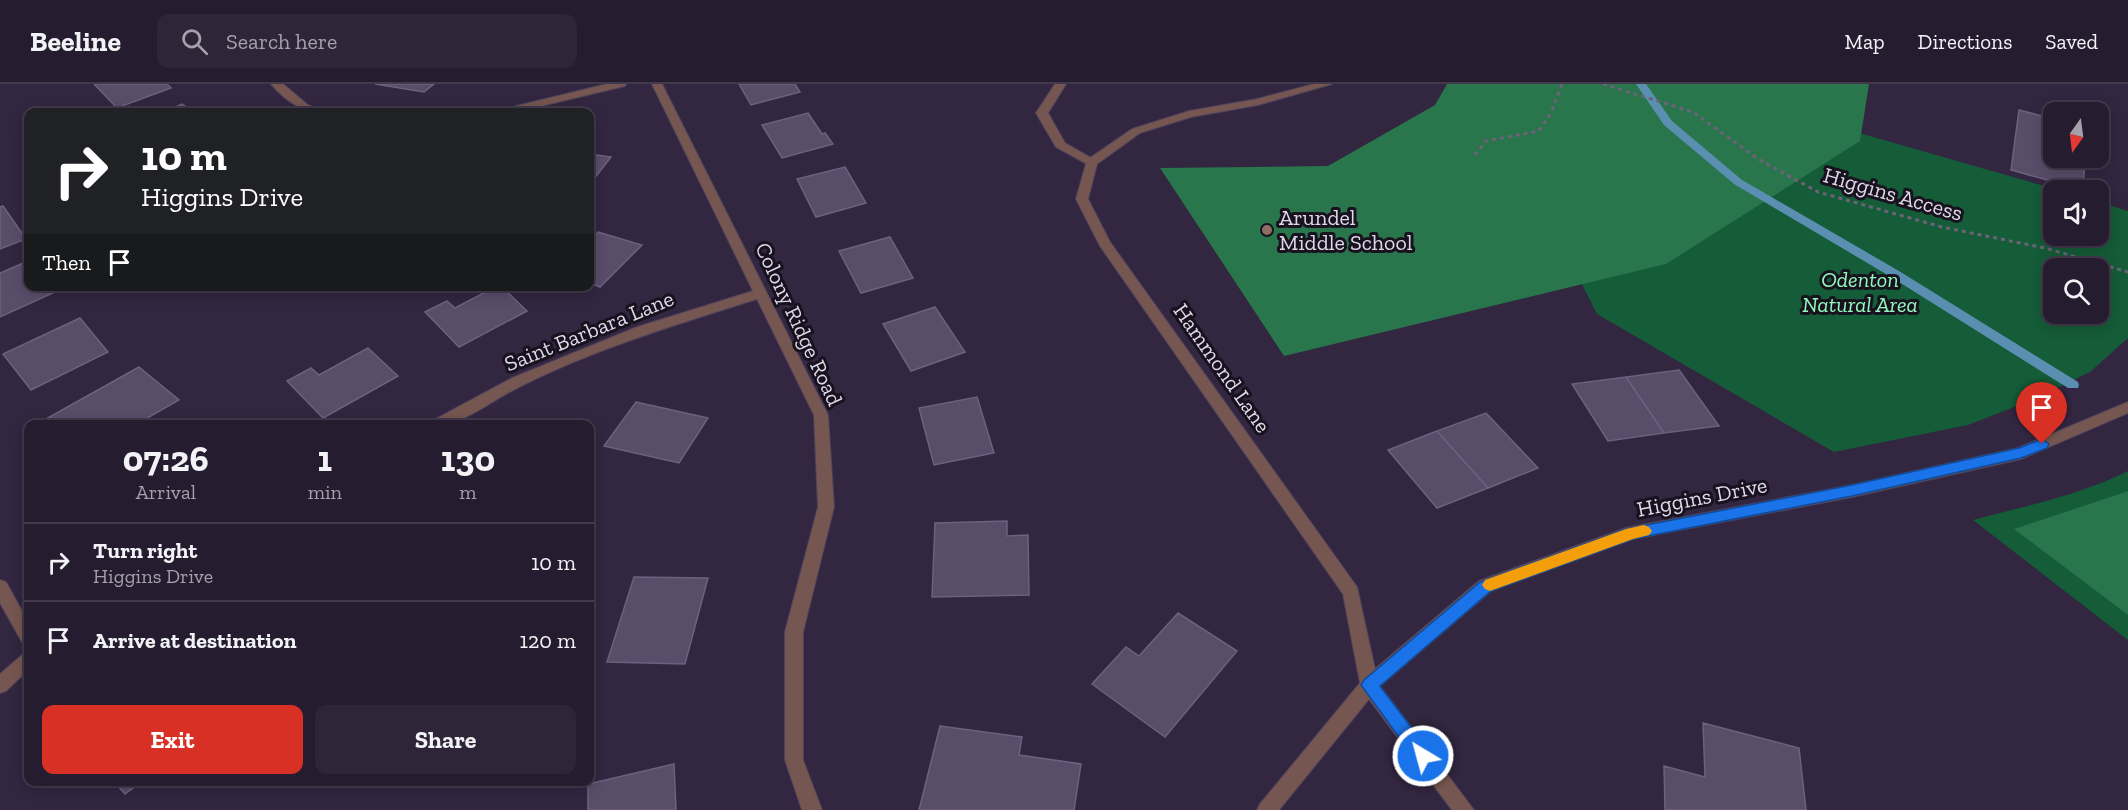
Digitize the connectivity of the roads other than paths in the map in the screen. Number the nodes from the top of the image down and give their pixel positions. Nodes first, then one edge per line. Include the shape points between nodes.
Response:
1 (276, 84) edge
2 (621, 84) edge
3 (657, 84) edge
4 (1061, 84) edge
5 (1327, 84) edge
6 (307, 108) edge
7 (521, 108) edge
8 (1091, 162) junction
9 (762, 293) junction
10 (2128, 407) edge
11 (446, 420) edge
12 (0, 587) edge
13 (24, 630) edge
14 (24, 664) edge
15 (0, 685) edge
16 (1369, 685) junction
17 (812, 810) edge
18 (1267, 810) edge
19 (1464, 810) edge

1 - 6 street
2 - 7 street
3 - 9 street, Colony Ridge Road
4 - 8 street via 1041,113 1060,145
5 - 8 street via 1189,114 1136,131
8 - 16 street, Hammond Lane via 1082,198 1104,243 1351,592
9 - 11 street, Saint Barbara Lane via 642,330 517,382
9 - 17 street, Colony Ridge Road via 821,415 826,507 794,632 794,760
10 - 16 street, Higgins Drive via 2021,453 1632,533 1485,586
12 - 13 street
14 - 15 street
16 - 18 street, Higgins Drive
16 - 19 street, Hammond Lane

